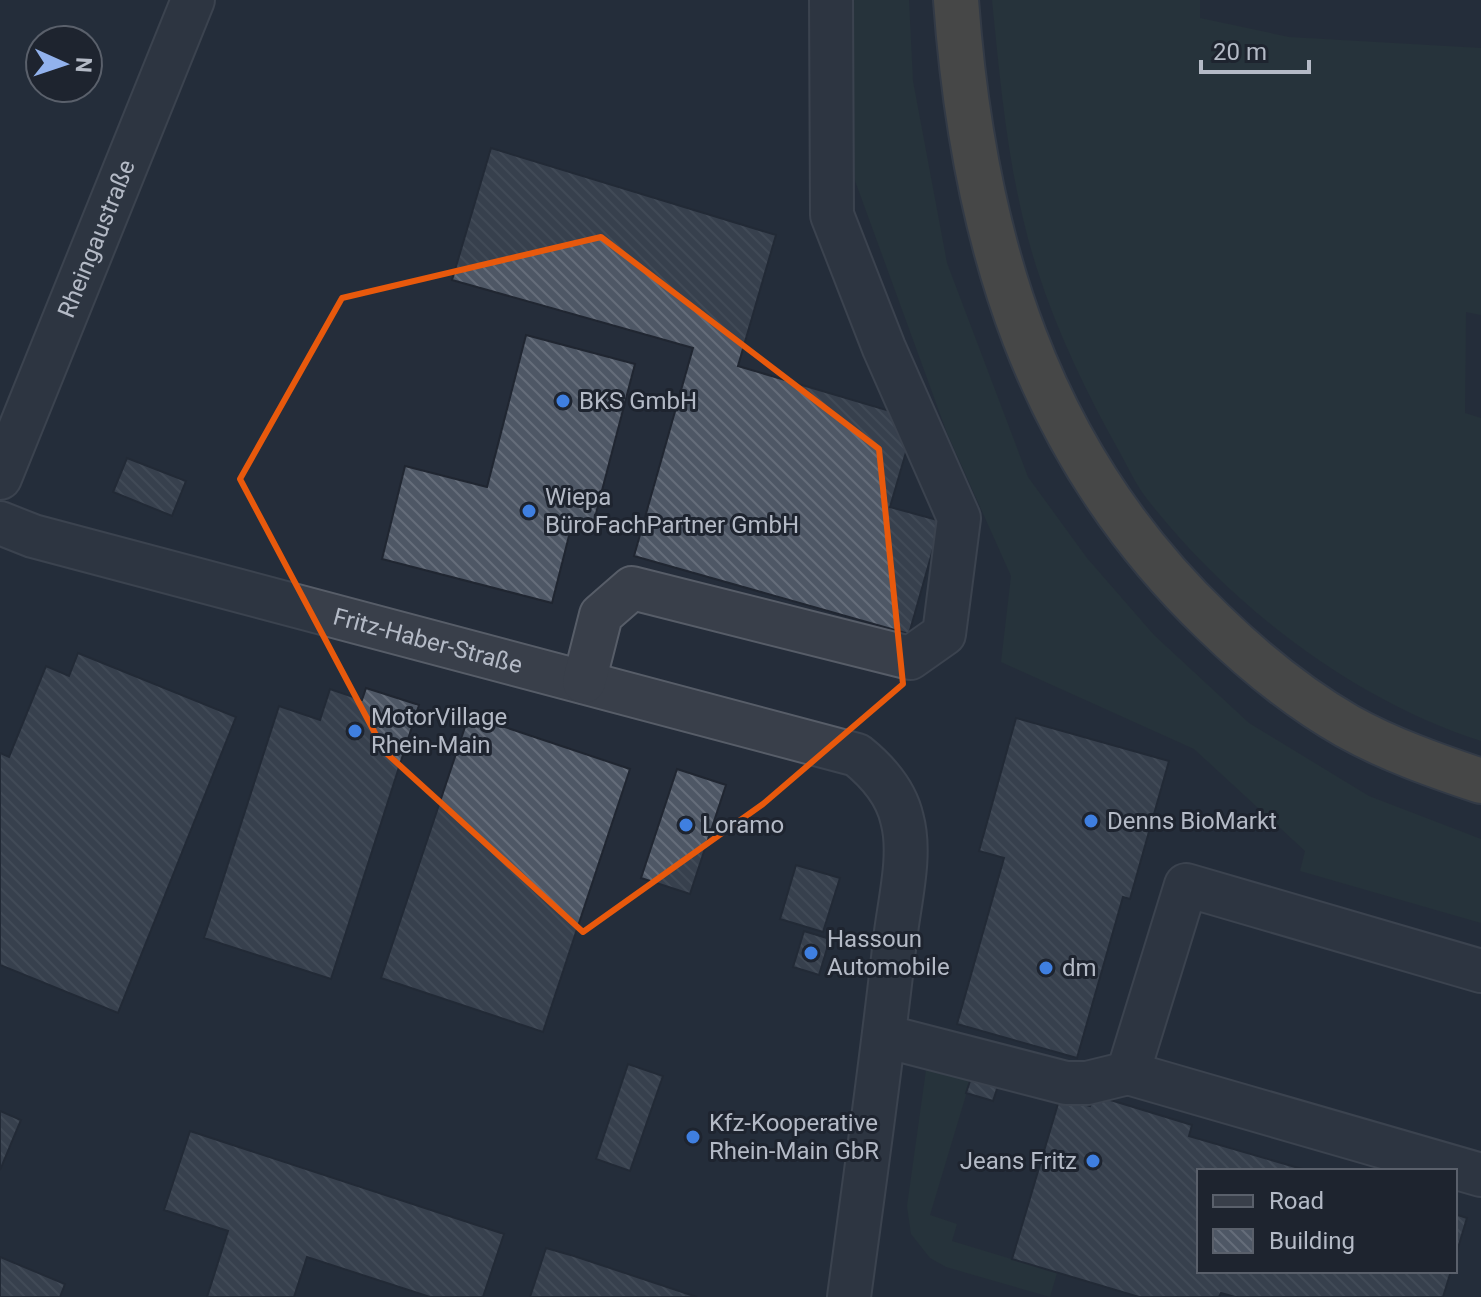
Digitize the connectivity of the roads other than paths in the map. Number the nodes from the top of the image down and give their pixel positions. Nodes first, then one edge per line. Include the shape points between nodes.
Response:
1 (193, 0) edge
2 (831, 0) edge
3 (956, 0) edge
4 (0, 478) edge
5 (0, 523) edge
6 (584, 682) junction
7 (1481, 781) edge
8 (1481, 971) edge
9 (884, 1036) junction
10 (1128, 1073) junction
11 (1481, 1175) edge
12 (849, 1297) edge

1 - 4 street, Rheingaustraße
2 - 6 street via 832,215 959,518 944,634 910,658 632,588 601,615
3 - 7 highway via 973,154 993,241 1034,363 1078,456 1130,532 1183,594 1282,683 1347,726
5 - 6 street, Fritz-Haber-Straße
6 - 9 street, Fritz-Haber-Straße via 857,755 890,791 904,834
8 - 10 street via 1186,885
9 - 10 street via 1066,1083
9 - 12 street
10 - 11 street

